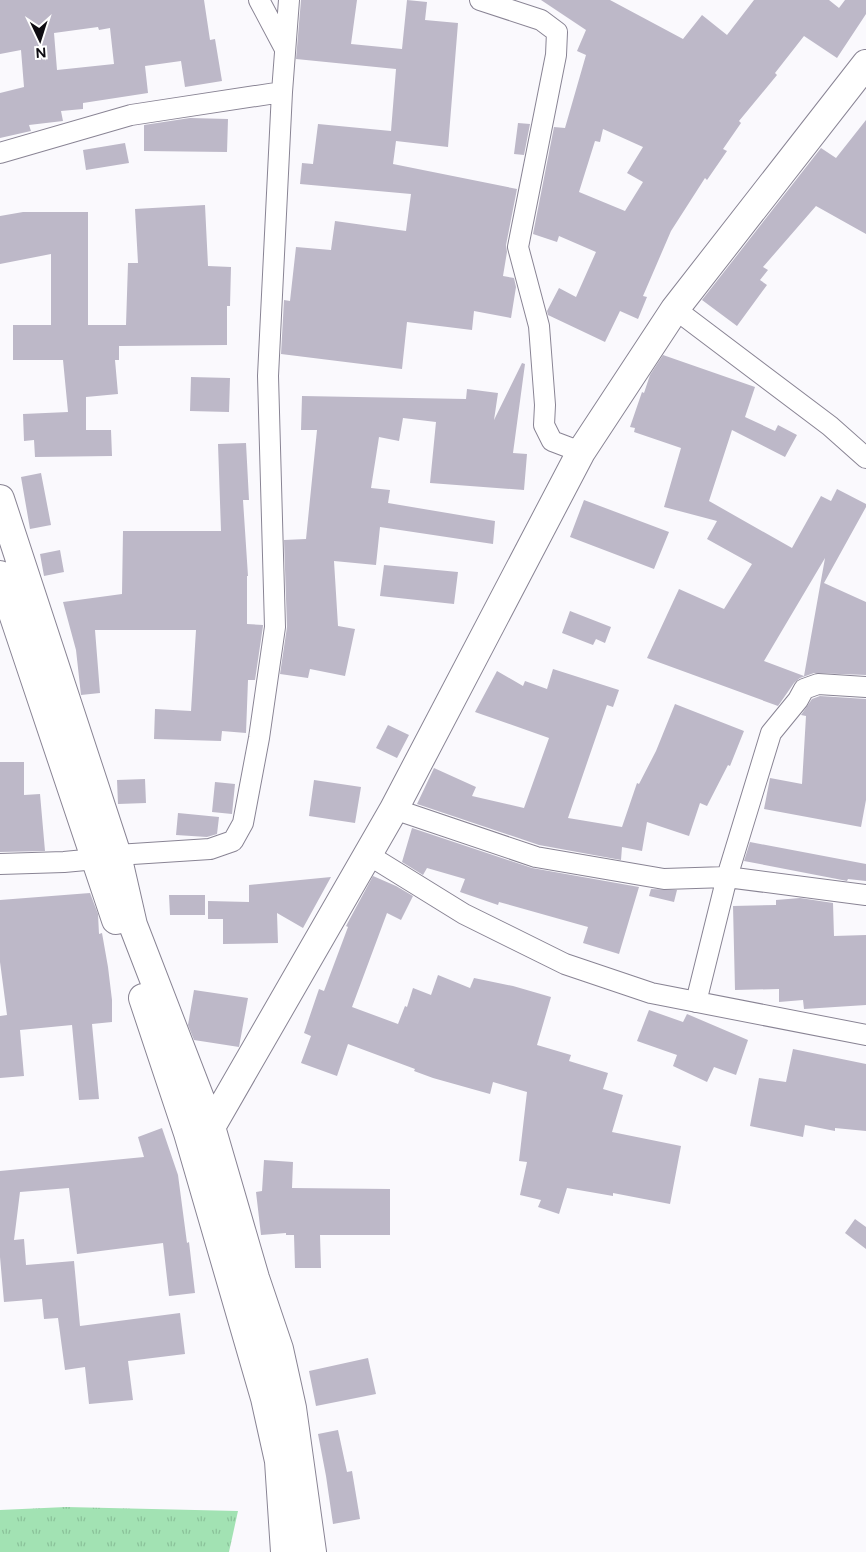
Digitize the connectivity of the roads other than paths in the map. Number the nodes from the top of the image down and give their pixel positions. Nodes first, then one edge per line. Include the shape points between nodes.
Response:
1 (259, 0) edge
2 (289, 0) edge
3 (480, 0) edge
4 (285, 49) junction
5 (866, 64) edge
6 (282, 92) junction
7 (0, 153) edge
8 (675, 309) junction
9 (582, 452) junction
10 (866, 458) edge
11 (0, 499) edge
12 (0, 575) edge
13 (866, 687) edge
14 (394, 809) junction
15 (367, 854) junction
16 (106, 857) junction
17 (0, 864) edge
18 (727, 877) junction
19 (866, 895) edge
20 (696, 1002) junction
21 (866, 1035) edge
22 (211, 1126) junction
23 (285, 1552) edge
24 (312, 1552) edge

1 - 4 street
2 - 4 street
3 - 9 street via 541,20 556,32 556,55 518,247 539,326 544,425 552,441
4 - 6 street
5 - 8 main road
6 - 7 street via 131,115
6 - 16 street via 268,376 275,627 243,822 233,841 210,849
8 - 9 main road
8 - 10 street via 830,426
9 - 14 main road
11 - 16 main road
12 - 16 main road
13 - 18 street via 818,684 804,689 771,734
14 - 15 main road
14 - 18 street via 536,857 664,879
15 - 20 street via 464,914 565,964 650,993
15 - 22 main road
16 - 17 street
16 - 22 main road
16 - 23 main road via 265,1398 278,1460
18 - 19 street
18 - 20 street
20 - 21 street
22 - 24 main road via 284,1374 292,1408

